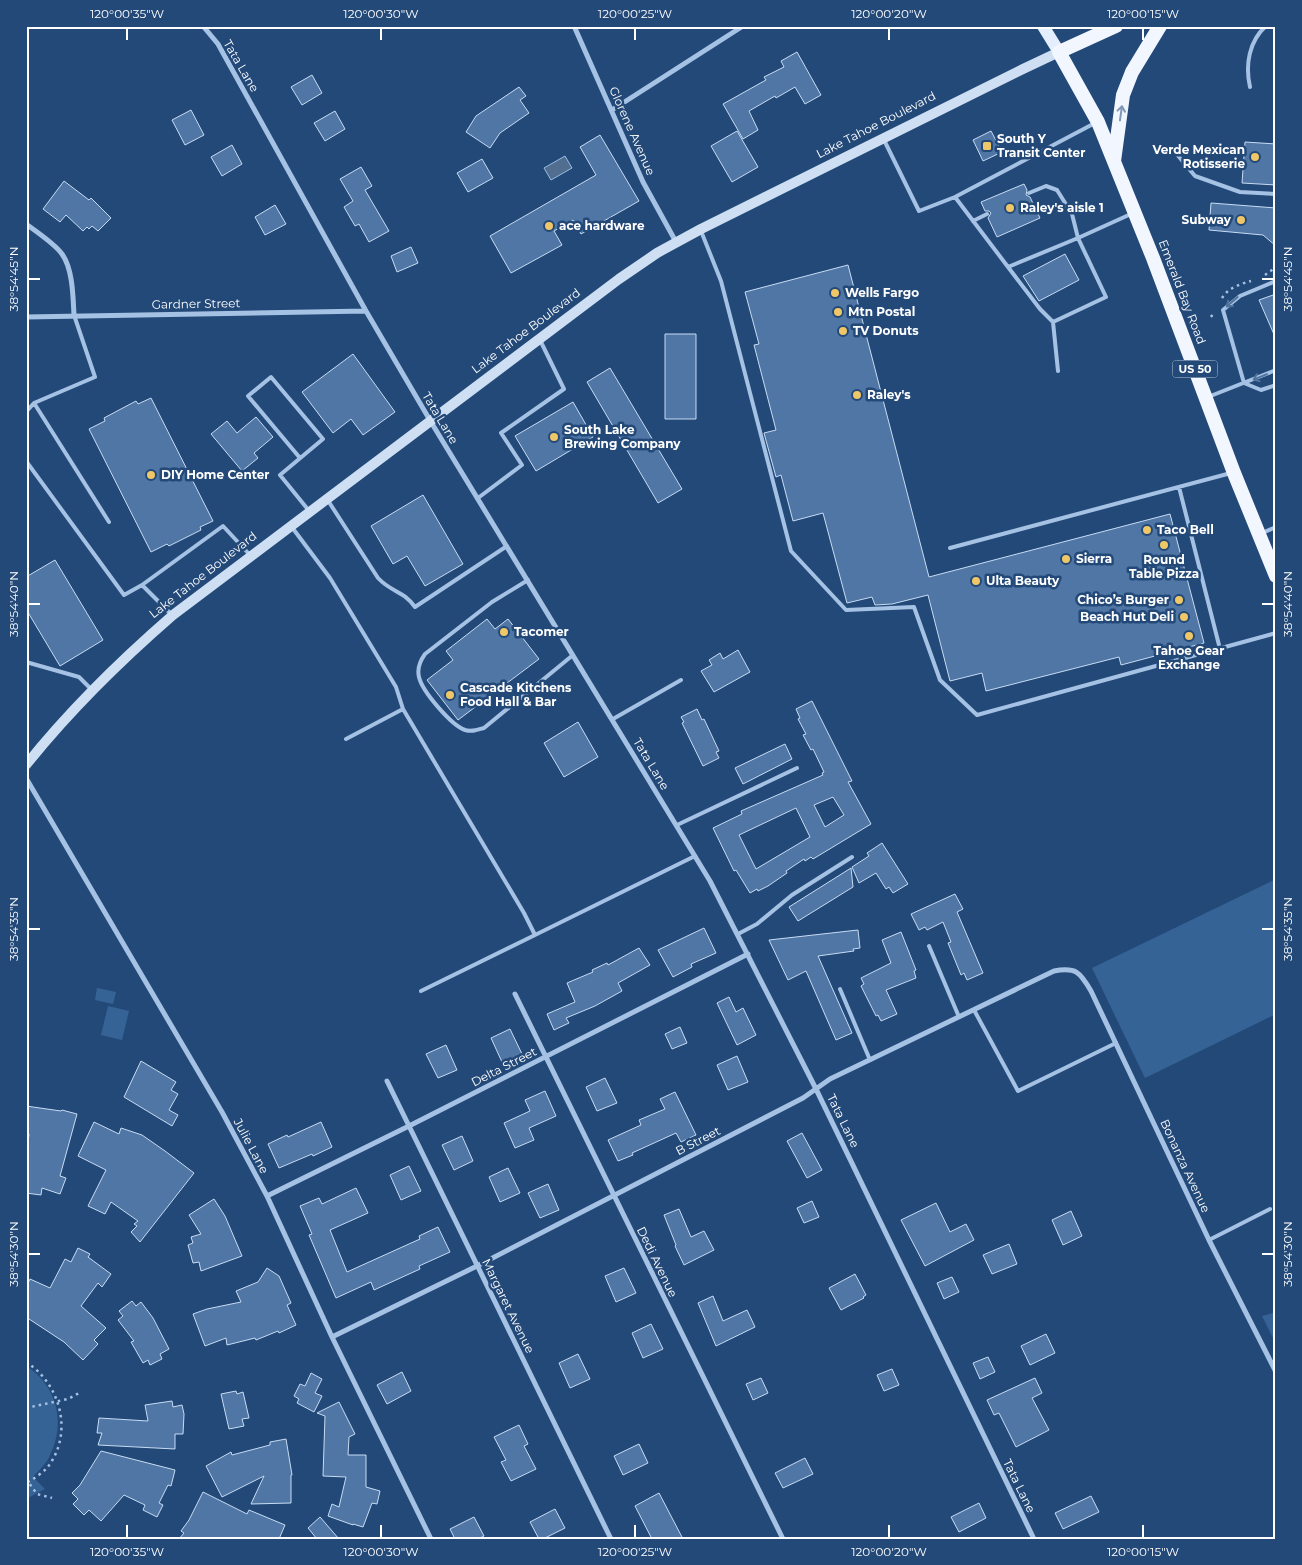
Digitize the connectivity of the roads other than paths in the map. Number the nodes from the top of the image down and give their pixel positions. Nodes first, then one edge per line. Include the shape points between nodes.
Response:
1 (203, 26) edge
2 (574, 26) edge
3 (743, 26) edge
4 (1043, 26) edge
5 (1116, 26) edge
6 (1160, 26) edge
7 (1266, 26) edge
8 (1059, 52) junction
9 (1250, 87) dead end
10 (612, 110) junction
11 (1098, 122) junction
12 (883, 138) junction
13 (1175, 152) dead end
14 (1114, 162) junction
15 (1029, 193) dead end
16 (1276, 194) edge
17 (955, 197) junction
18 (1135, 213) junction
19 (986, 214) dead end
20 (973, 221) junction
21 (26, 224) edge
22 (701, 229) junction
23 (1078, 238) junction
24 (676, 242) junction
25 (1008, 267) junction
26 (1276, 281) edge
27 (366, 311) junction
28 (74, 316) junction
29 (26, 317) edge
30 (1053, 322) junction
31 (540, 340) junction
32 (1276, 370) edge
33 (1058, 371) dead end
34 (1244, 383) junction
35 (1276, 384) edge
36 (1206, 398) junction
37 (34, 402) junction
38 (26, 412) edge
39 (431, 422) junction
40 (300, 458) junction
41 (26, 461) edge
42 (1234, 472) junction
43 (1179, 487) junction
44 (478, 498) junction
45 (327, 499) junction
46 (310, 512) junction
47 (109, 522) dead end
48 (292, 526) junction
49 (1276, 527) edge
50 (1259, 534) junction
51 (507, 546) junction
52 (950, 548) dead end
53 (251, 556) junction
54 (1276, 576) edge
55 (528, 580) junction
56 (142, 585) junction
57 (173, 615) junction
58 (1276, 633) edge
59 (1220, 648) junction
60 (573, 655) junction
61 (26, 662) edge
62 (682, 680) dead end
63 (93, 690) junction
64 (403, 709) junction
65 (613, 719) junction
66 (346, 739) dead end
67 (26, 765) edge
68 (797, 768) dead end
69 (26, 778) edge
70 (677, 825) junction
71 (695, 856) junction
72 (852, 857) dead end
73 (738, 934) junction
74 (535, 936) junction
75 (929, 946) dead end
76 (748, 954) junction
77 (1075, 970) joint
78 (840, 989) dead end
79 (420, 991) dead end
80 (515, 994) dead end
81 (974, 1010) junction
82 (960, 1017) junction
83 (1116, 1043) junction
84 (546, 1057) junction
85 (870, 1060) junction
86 (386, 1082) dead end
87 (816, 1089) junction
88 (409, 1126) junction
89 (267, 1196) junction
90 (613, 1196) junction
91 (1270, 1209) dead end
92 (1209, 1240) junction
93 (477, 1266) junction
94 (332, 1337) junction
95 (1276, 1372) edge
96 (431, 1539) edge
97 (610, 1539) edge
98 (783, 1539) edge
99 (1034, 1539) edge

1 - 27 street, Tata Lane via 218,44
2 - 10 street, Glorene Avenue
3 - 10 street
4 - 8 main road, Emerald Bay Road
5 - 8 highway, Lake Tahoe Boulevard
14 -> 6 highway via 1124,96 1132,72
7 - 9 lane via 1250,49 1247,71
8 - 11 highway, Emerald Bay Road / US 50
8 - 12 main road, Lake Tahoe Boulevard
10 - 24 street, Glorene Avenue via 643,182
11 - 14 highway, Emerald Bay Road / US 50
11 - 17 lane
12 - 17 lane via 919,211
12 - 22 main road, Lake Tahoe Boulevard
13 - 16 lane via 1195,176 1240,192
14 - 18 highway, Emerald Bay Road / US 50
15 - 23 lane via 1046,186 1058,190 1072,214
17 - 20 lane
18 - 23 lane
18 - 36 highway, Emerald Bay Road / US 50
19 - 20 lane
20 - 25 lane
21 - 28 street via 63,255 73,283
22 - 24 main road, Lake Tahoe Boulevard
22 - 59 lane via 721,281 791,551 846,610 914,607 940,680 977,715
23 - 25 lane
23 - 30 lane via 1106,297
24 - 31 main road, Lake Tahoe Boulevard via 619,279
25 - 30 lane
26 -> 34 lane via 1240,296 1223,310
27 - 28 street, Gardner Street
27 - 39 street, Tata Lane
28 - 29 street, Gardner Street
28 - 37 lane via 95,376
30 - 33 lane
31 - 39 main road, Lake Tahoe Boulevard
31 - 44 lane via 564,389 501,433 522,466
32 -> 34 lane
34 - 35 lane via 1261,390
34 - 36 lane
36 - 42 highway, Emerald Bay Road / US 50
37 - 38 lane
37 - 47 lane
39 - 44 street, Tata Lane
39 - 45 main road, Lake Tahoe Boulevard
40 - 40 lane via 323,439 271,377 248,396
40 - 46 lane via 280,475
41 - 56 lane via 124,595
42 - 43 lane
42 - 50 highway, Emerald Bay Road / US 50
43 - 52 lane
43 - 59 lane
44 - 51 street, Tata Lane
45 - 46 main road, Lake Tahoe Boulevard
45 - 51 lane via 378,578 386,587 409,598 415,607
46 - 48 main road, Lake Tahoe Boulevard
48 - 53 main road, Lake Tahoe Boulevard
48 - 64 lane via 330,578 396,687
49 - 50 lane
50 - 54 highway, Emerald Bay Road / US 50
51 - 55 street, Tata Lane
53 - 56 lane via 223,526
53 - 57 main road, Lake Tahoe Boulevard
55 - 60 street, Tata Lane
55 - 60 lane via 492,602 425,654 418,670 423,686 441,711 464,730 474,732 484,728
56 - 57 lane
57 - 63 main road, Lake Tahoe Boulevard
58 - 59 lane
60 - 65 street, Tata Lane
61 - 63 lane via 79,677
62 - 65 lane
63 - 67 main road, Lake Tahoe Boulevard
64 - 66 lane
64 - 74 lane
65 - 70 street, Tata Lane
68 - 70 lane
69 - 89 street, Julie Lane via 222,1112
70 - 71 street, Tata Lane
71 - 73 street, Tata Lane
71 - 74 lane
72 - 73 lane
73 - 76 street, Tata Lane
74 - 79 lane
75 - 82 lane
76 - 84 street, Delta Street
76 - 87 street, Tata Lane
77 - 81 street, B Street via 1054,972
77 - 83 street, Bonanza Avenue via 1084,978
78 - 85 lane
80 - 84 street, Dedi Avenue
81 - 82 street, B Street
81 - 83 lane via 1018,1091
82 - 85 street, B Street
83 - 92 street, Bonanza Avenue
84 - 88 street, Delta Street
84 - 90 street, Dedi Avenue
85 - 87 street, B Street
86 - 88 street, Margaret Avenue
87 - 90 street, B Street
87 - 99 street, Tata Lane
88 - 89 street, Delta Street
88 - 93 street, Margaret Avenue
89 - 94 street, Julie Lane
90 - 93 street, B Street
90 - 98 street, Dedi Avenue
91 - 92 lane
92 - 95 street, Bonanza Avenue
93 - 94 street, B Street
93 - 97 street, Margaret Avenue
94 - 96 street, Julie Lane

